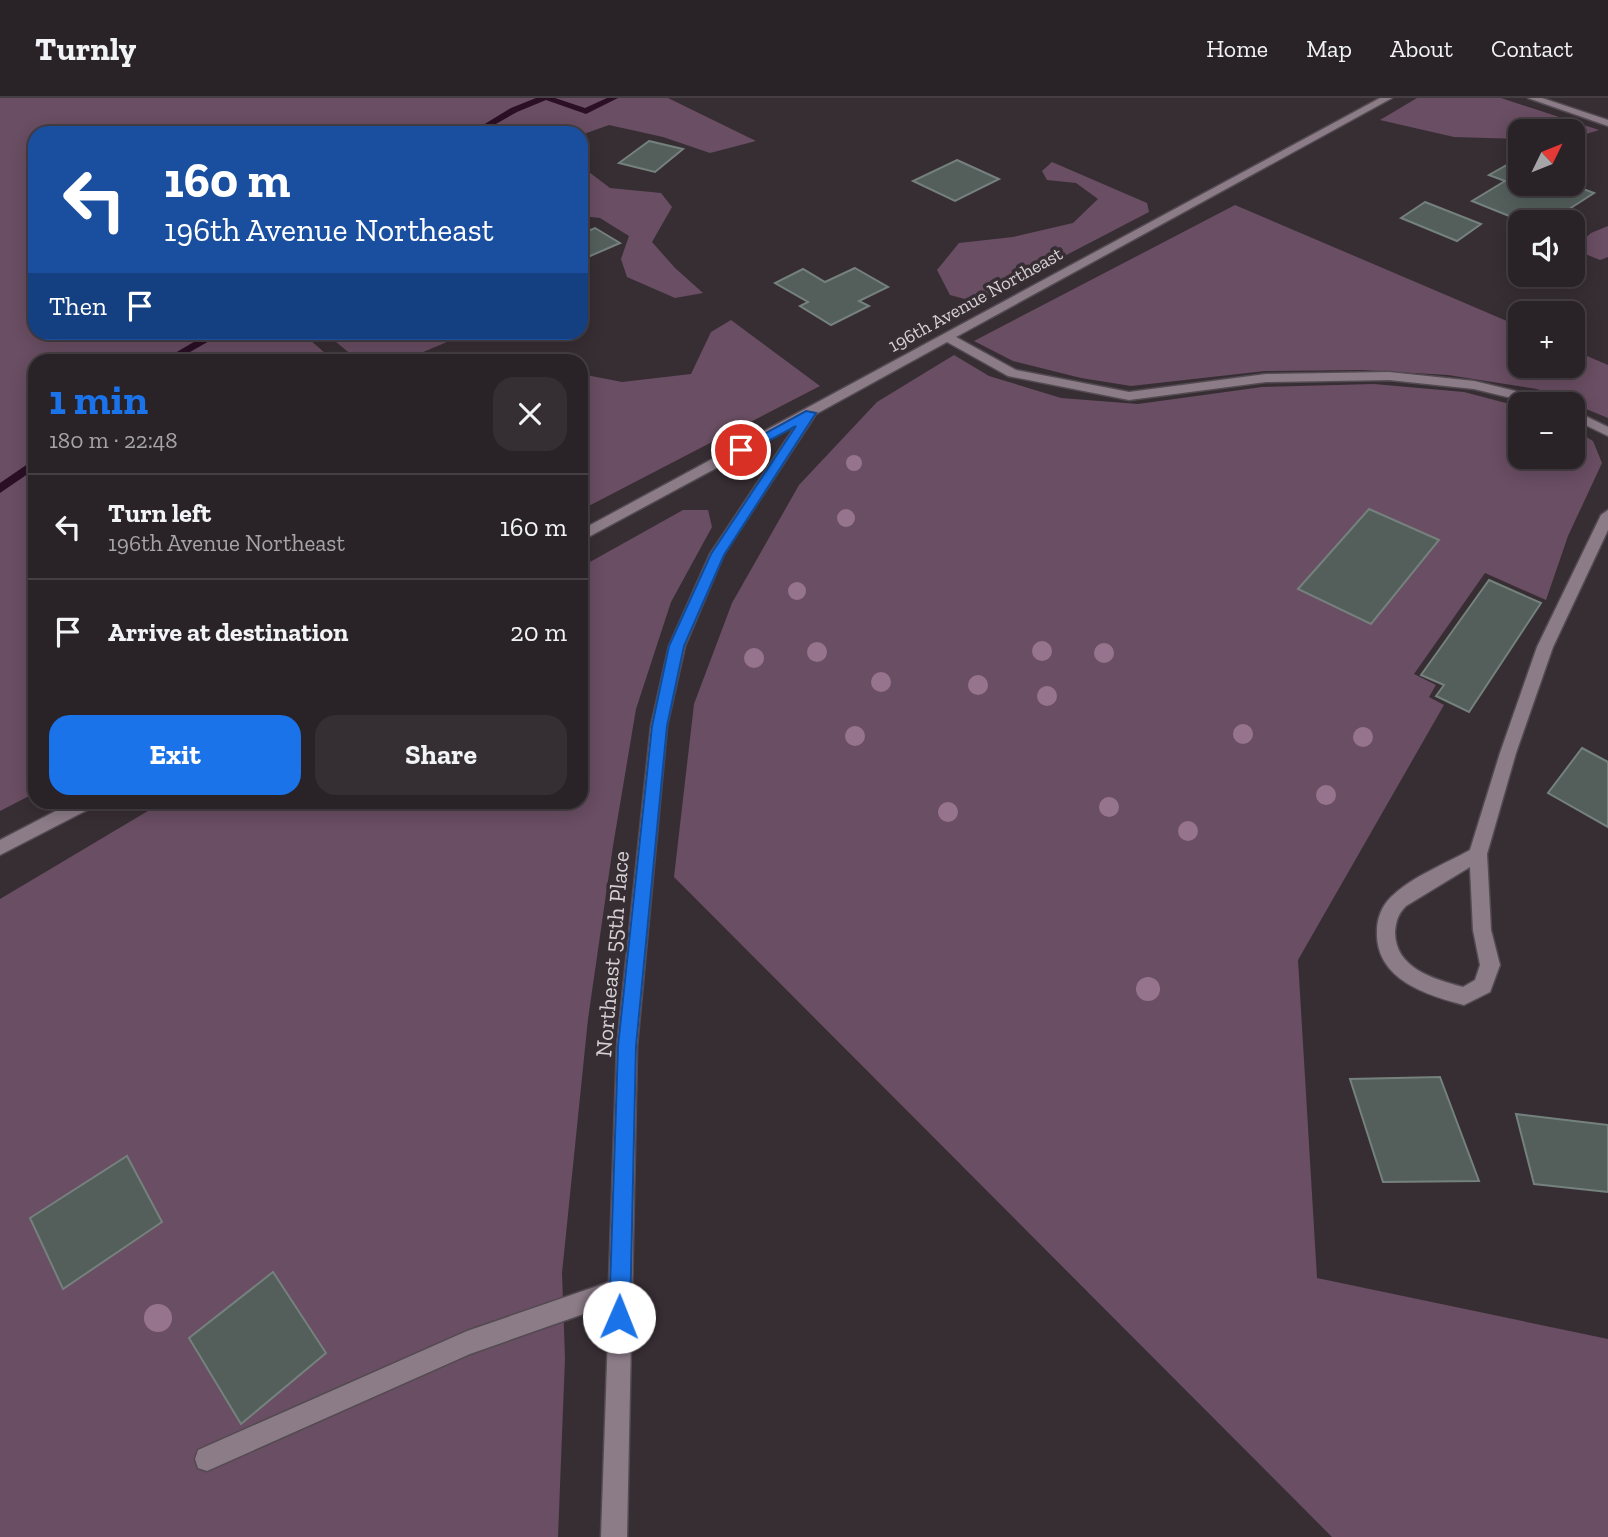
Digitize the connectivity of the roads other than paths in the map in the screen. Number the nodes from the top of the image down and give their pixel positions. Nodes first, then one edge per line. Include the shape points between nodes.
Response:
1 (1387, 98) edge
2 (1533, 98) edge
3 (1608, 123) edge
4 (948, 338) junction
5 (1508, 393) edge
6 (810, 413) junction
7 (1585, 420) edge
8 (1608, 432) edge
9 (1608, 515) edge
10 (588, 532) edge
11 (74, 809) edge
12 (0, 848) edge
13 (1478, 854) junction
14 (620, 1290) junction
15 (207, 1459) dead end
16 (614, 1537) edge

1 - 4 street, 196th Avenue Northeast
2 - 3 street
4 - 5 street via 1012,373 1129,396 1266,378 1389,376
4 - 6 street, 196th Avenue Northeast
6 - 10 street, 196th Avenue Northeast
6 - 14 street, Northeast 55th Place via 717,554 677,646 662,713 627,1046
7 - 8 street
9 - 13 street via 1545,647
11 - 12 street
13 - 13 street via 1482,930 1490,965 1483,986 1464,996 1433,989 1405,973 1386,947 1385,919 1399,901
14 - 15 street via 467,1343
14 - 16 street, Northeast 55th Place

